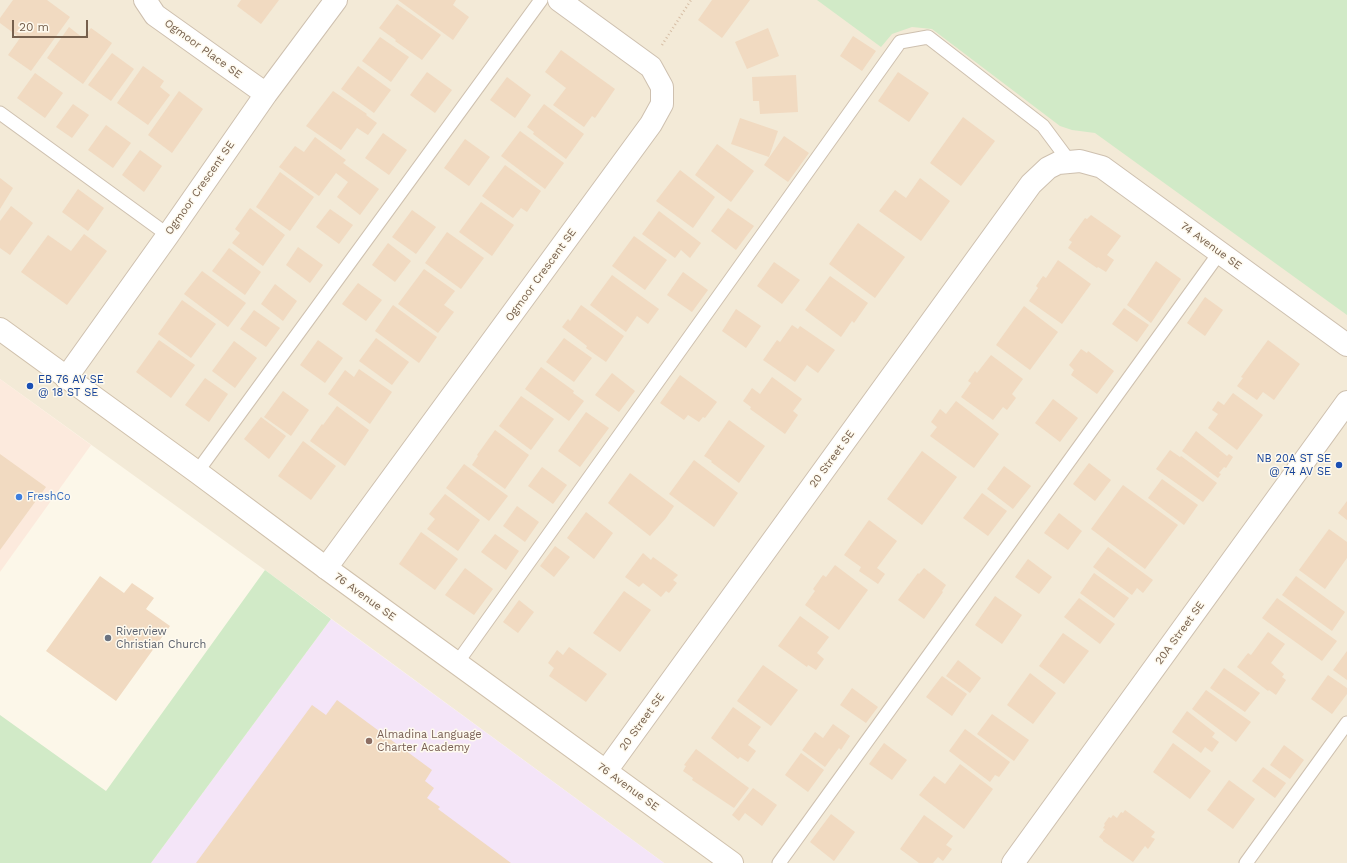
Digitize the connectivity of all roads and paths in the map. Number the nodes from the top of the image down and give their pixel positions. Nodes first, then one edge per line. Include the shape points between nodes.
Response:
1 (145, 0) edge
2 (336, 0) edge
3 (541, 0) edge
4 (559, 0) edge
5 (691, 0) edge
6 (646, 63) junction
7 (266, 94) junction
8 (0, 113) edge
9 (1069, 161) junction
10 (168, 235) junction
11 (1220, 252) junction
12 (0, 330) edge
13 (1347, 345) edge
14 (66, 378) junction
15 (1347, 402) edge
16 (197, 472) junction
17 (326, 568) junction
18 (457, 663) junction
19 (1347, 723) edge
20 (606, 771) junction
21 (732, 863) edge
22 (779, 863) edge
23 (1013, 863) edge
24 (1246, 863) edge

1 - 7 street, Ogmoor Place SE via 155,15
2 - 7 street, Ogmoor Crescent SE
3 - 16 lane
4 - 6 street, Ogmoor Crescent SE
5 - 6 path via 664,42
6 - 17 street, Ogmoor Crescent SE via 662,87 662,104 651,124
7 - 10 street, Ogmoor Crescent SE
8 - 10 lane
9 - 11 street, 74 Avenue SE via 1102,167
9 - 18 lane via 1043,126 928,37 900,42
9 - 20 street, 20 Street SE via 1048,168 1031,184
10 - 14 street, Ogmoor Crescent SE
11 - 13 street, 74 Avenue SE
11 - 22 lane
12 - 14 street, 76 Avenue SE
14 - 16 street, 76 Avenue SE
15 - 23 street, 20A Street SE
16 - 17 street, 76 Avenue SE
17 - 18 street, 76 Avenue SE
18 - 20 street, 76 Avenue SE
19 - 24 lane
20 - 21 street, 76 Avenue SE

